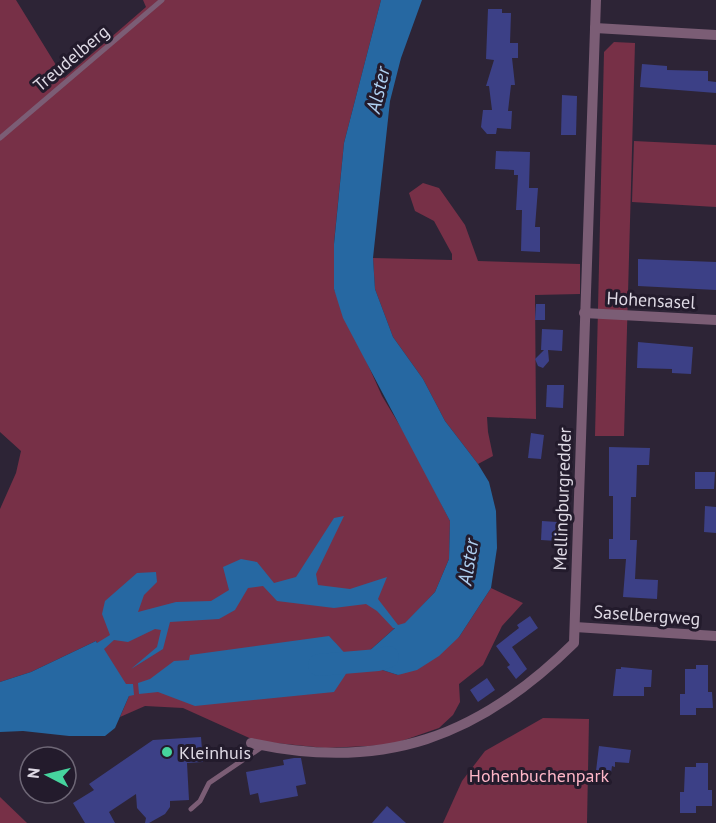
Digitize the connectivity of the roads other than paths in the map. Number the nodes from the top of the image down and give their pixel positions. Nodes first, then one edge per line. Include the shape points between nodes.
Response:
1 (162, 0) edge
2 (596, 0) edge
3 (595, 28) junction
4 (716, 35) edge
5 (0, 138) edge
6 (584, 313) junction
7 (716, 320) edge
8 (575, 627) junction
9 (716, 636) edge
10 (251, 743) dead end
11 (263, 746) junction
12 (191, 809) dead end

1 - 5 lane, Treudelberg
2 - 3 street, Mellingburgredder
3 - 4 street
3 - 6 street, Mellingburgredder
6 - 7 street, Hohensasel
6 - 8 street, Mellingburgredder
8 - 9 street, Saselbergweg
8 - 11 street, Mellingburgredder via 574,643 539,674 507,698 445,734 377,752 335,754
10 - 11 street, Mellingburgredder
11 - 12 lane via 209,783

